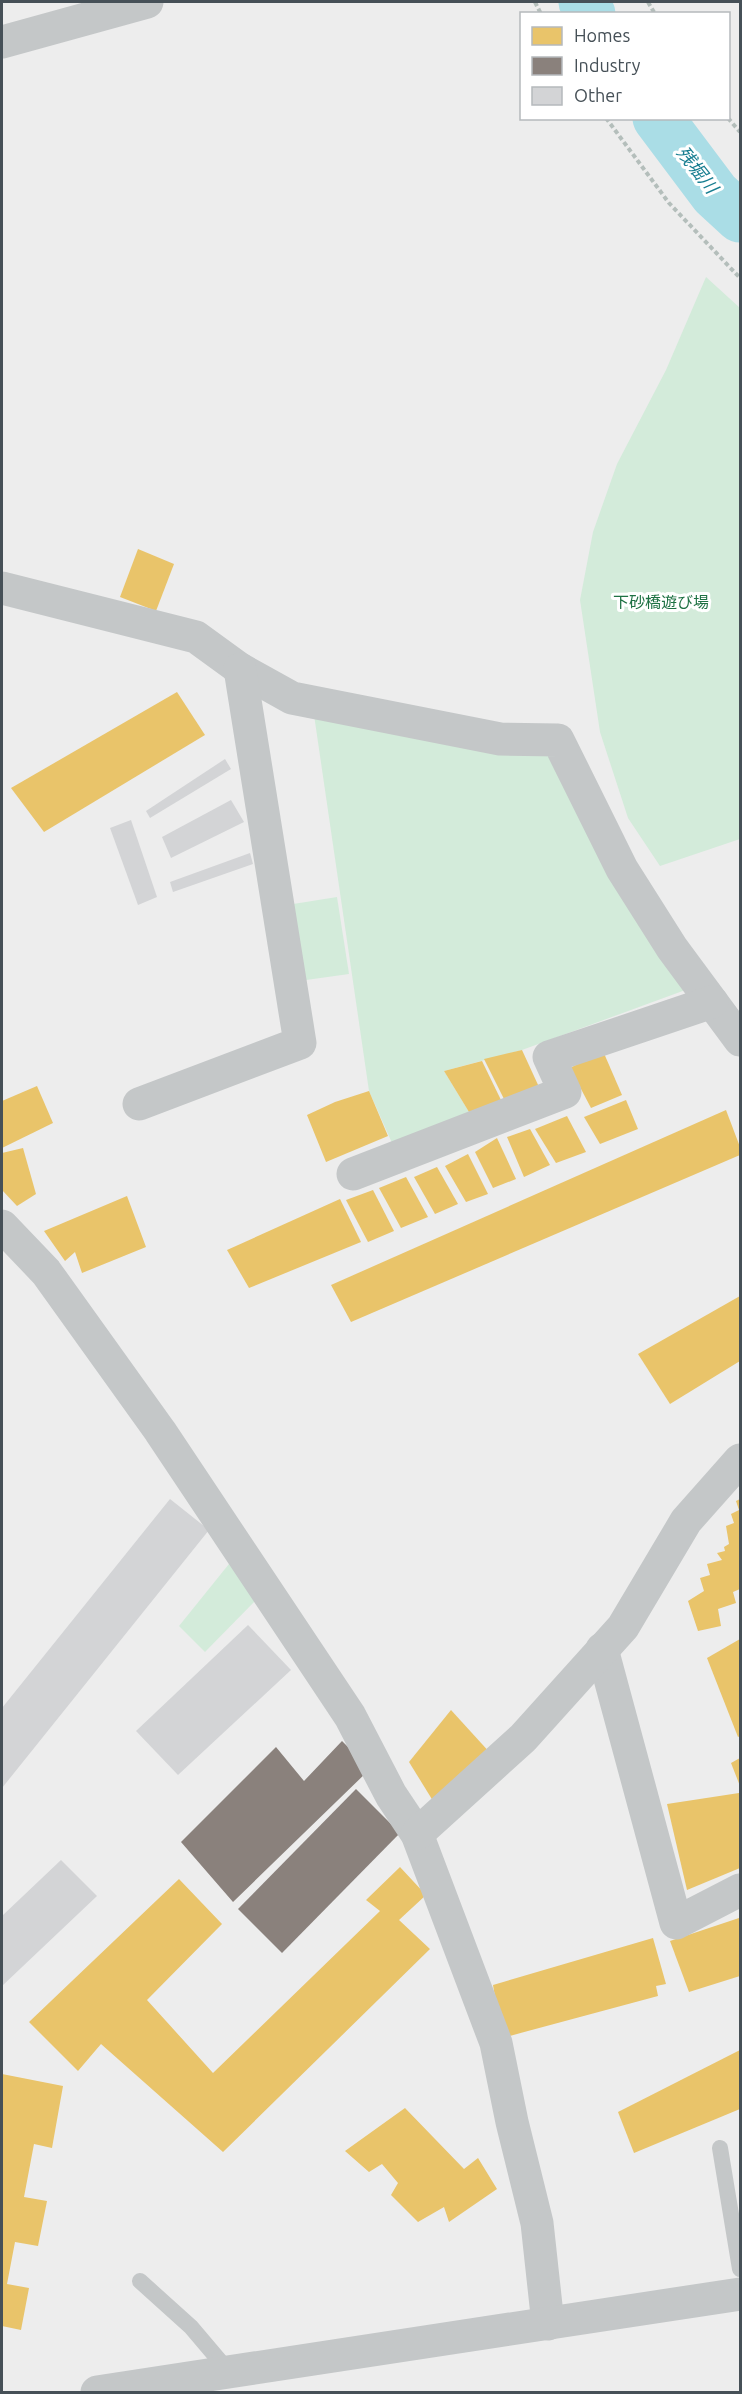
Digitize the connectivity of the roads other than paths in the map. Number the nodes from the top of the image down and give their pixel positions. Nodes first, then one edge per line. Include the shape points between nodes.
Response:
1 (147, 2) edge
2 (2, 42) edge
3 (2, 588) edge
4 (240, 669) junction
5 (712, 1002) junction
6 (741, 1040) edge
7 (139, 1104) dead end
8 (353, 1174) dead end
9 (2, 1226) edge
10 (741, 1460) edge
11 (602, 1649) junction
12 (417, 1834) junction
13 (741, 1890) edge
14 (720, 2148) dead end
15 (734, 2182) edge
16 (741, 2269) edge
17 (140, 2281) dead end
18 (741, 2294) edge
19 (548, 2324) junction
20 (230, 2373) junction
21 (97, 2392) edge

1 - 2 street
3 - 4 street via 196,637
4 - 5 street via 292,698 500,739 558,740 622,869
4 - 7 street via 300,1043
5 - 6 street
5 - 8 street via 549,1057 565,1092
9 - 12 street via 46,1272 160,1431 351,1716 391,1795
10 - 11 street via 686,1521 623,1627
11 - 12 street via 523,1738
11 - 13 street via 676,1923
12 - 19 street via 496,2043 537,2223
14 - 15 lane
15 - 16 lane
17 - 20 lane via 191,2327
18 - 19 street
19 - 20 street
20 - 21 street

